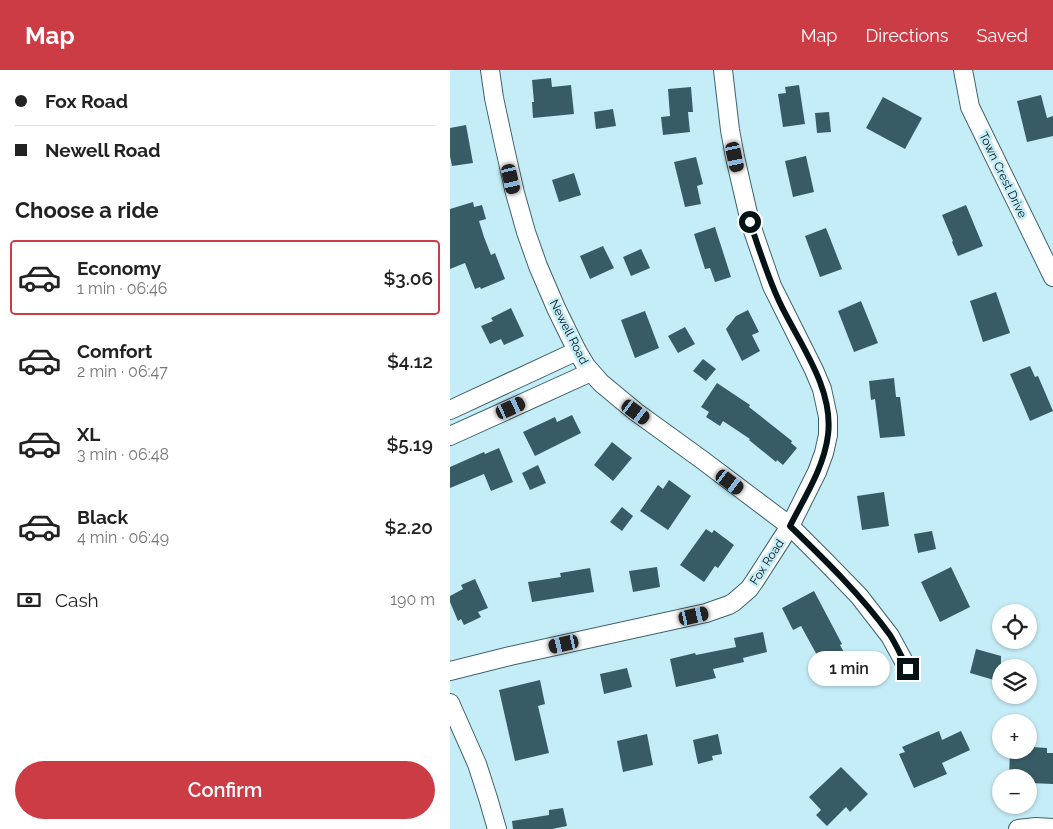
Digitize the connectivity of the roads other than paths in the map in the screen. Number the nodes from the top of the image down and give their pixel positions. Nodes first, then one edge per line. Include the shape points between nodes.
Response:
1 (490, 70) edge
2 (723, 70) edge
3 (963, 70) edge
4 (1053, 277) edge
5 (577, 351) junction
6 (591, 372) junction
7 (450, 410) edge
8 (450, 436) edge
9 (790, 526) junction
10 (908, 669) dead end
11 (450, 671) edge
12 (450, 703) edge
13 (1053, 828) edge
14 (496, 829) edge
15 (1018, 829) edge

1 - 5 street, Newell Road via 526,232
2 - 9 street, Fox Road via 733,148 750,222 772,286 822,389 828,417 828,435 817,472
3 - 4 street, Town Crest Drive via 970,107
5 - 6 street, Newell Road
5 - 7 street
6 - 8 street
6 - 9 street, Newell Road via 636,412
9 - 10 street, Newell Road via 858,596 890,636
9 - 11 street, Fox Road via 754,582 729,605 690,617
12 - 14 street via 477,764
13 - 15 street

